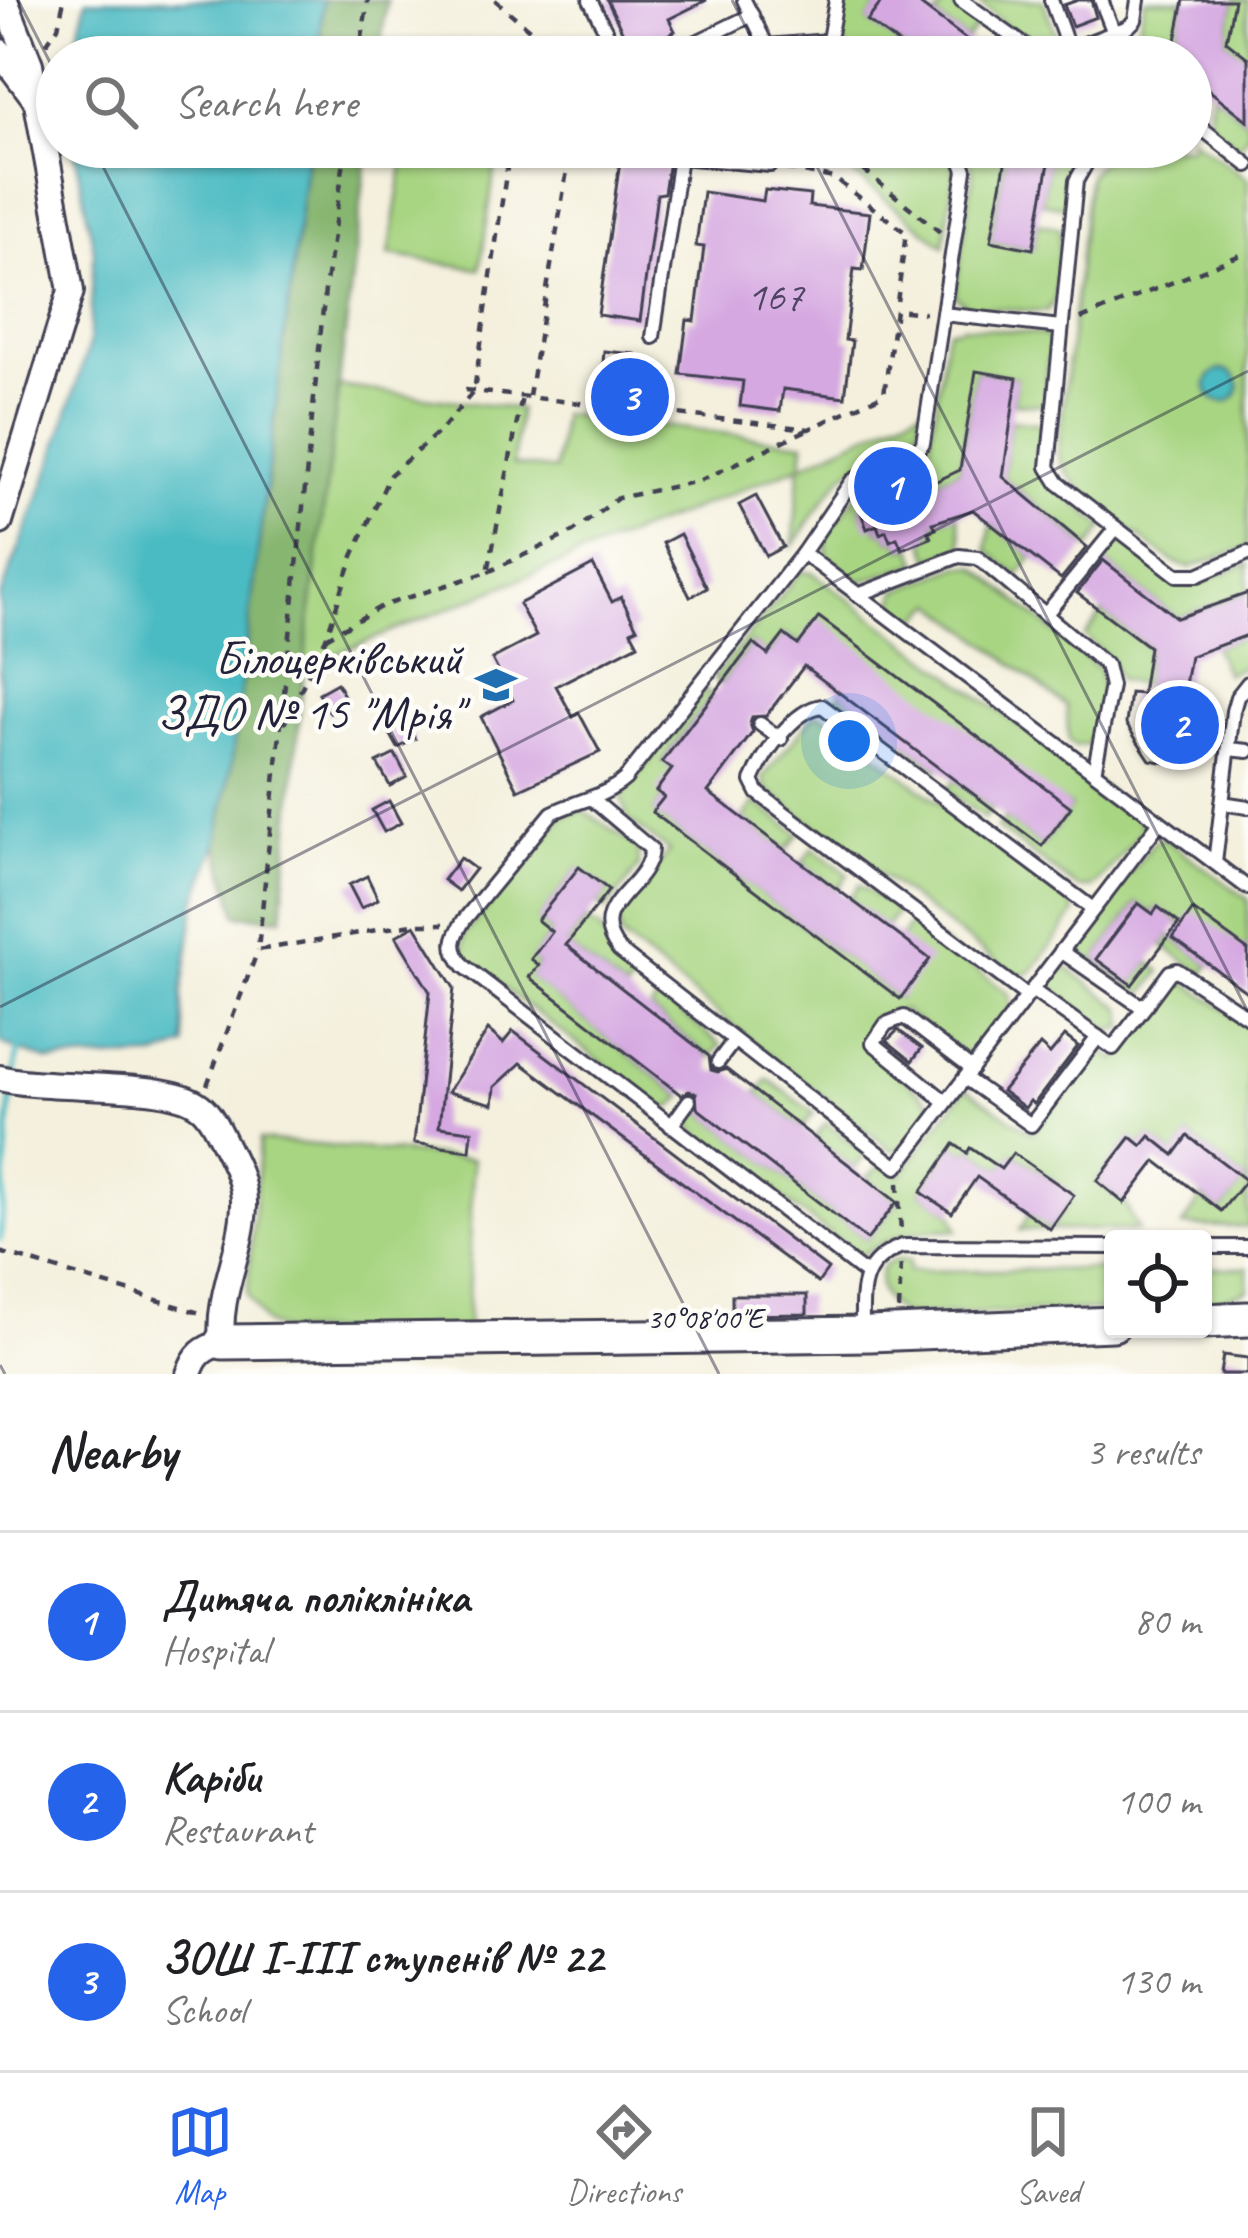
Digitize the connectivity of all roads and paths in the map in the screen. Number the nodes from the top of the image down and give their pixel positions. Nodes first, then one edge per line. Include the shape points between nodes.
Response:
1 (5, 0) edge
2 (64, 0) edge
3 (368, 0) edge
4 (495, 0) edge
5 (590, 0) edge
6 (744, 0) edge
7 (836, 0) edge
8 (961, 0) edge
9 (1051, 0) edge
10 (1101, 0) edge
11 (1138, 0) edge
12 (752, 15) junction
13 (1114, 33) junction
14 (51, 36) edge
15 (362, 36) edge
16 (535, 36) edge
17 (608, 36) edge
18 (709, 36) edge
19 (762, 36) edge
20 (832, 36) edge
21 (1009, 36) edge
22 (1064, 36) edge
23 (1106, 36) edge
24 (0, 52) edge
25 (36, 56) edge
26 (30, 64) junction
27 (34, 98) junction
28 (36, 108) edge
29 (1212, 136) edge
30 (1248, 165) edge
31 (47, 168) edge
32 (343, 168) edge
33 (507, 168) edge
34 (567, 168) edge
35 (678, 168) edge
36 (785, 168) edge
37 (861, 168) edge
38 (964, 168) edge
39 (1084, 168) edge
40 (954, 243) junction
41 (1248, 252) edge
42 (896, 310) junction
43 (943, 314) junction
44 (1061, 327) junction
45 (653, 337) dead end
46 (465, 390) dead end
47 (473, 391) junction
48 (525, 397) junction
49 (809, 429) junction
50 (0, 522) edge
51 (1116, 528) junction
52 (803, 553) junction
53 (1248, 553) edge
54 (488, 572) junction
55 (858, 595) junction
56 (1046, 614) junction
57 (326, 638) junction
58 (704, 680) junction
59 (1248, 683) edge
60 (717, 690) dead end
61 (760, 724) dead end
62 (282, 728) junction
63 (781, 740) junction
64 (1228, 749) junction
65 (1248, 752) edge
66 (1094, 772) junction
67 (593, 800) junction
68 (1222, 803) junction
69 (1248, 807) edge
70 (1160, 821) junction
71 (1215, 863) junction
72 (1248, 888) edge
73 (1094, 909) junction
74 (461, 924) junction
75 (258, 950) junction
76 (1061, 951) junction
77 (1029, 993) junction
78 (1147, 1004) junction
79 (1248, 1017) edge
80 (1098, 1037) junction
81 (733, 1042) junction
82 (718, 1062) dead end
83 (969, 1073) junction
84 (10, 1081) edge
85 (689, 1101) dead end
86 (946, 1102) junction
87 (200, 1105) junction
88 (671, 1126) junction
89 (1104, 1247) edge
90 (1212, 1247) edge
91 (1248, 1247) edge
92 (0, 1252) edge
93 (866, 1274) junction
94 (1248, 1319) edge
95 (1212, 1321) edge
96 (1104, 1324) edge
97 (220, 1330) junction
98 (862, 1334) junction
99 (189, 1374) edge

1 - 26 street
2 - 14 path
3 - 15 path
4 - 16 path
5 - 17 lane
6 - 12 lane
7 - 20 lane
8 - 21 lane
9 - 22 lane
10 - 13 lane
11 - 13 lane via 1135,20
12 - 18 lane
12 - 19 lane
13 - 23 lane
24 - 27 street
25 - 26 path
26 - 27 street
27 - 28 street
29 - 30 lane
31 - 50 street via 71,291
32 - 62 path
33 - 47 path
34 - 48 path
35 - 45 lane
36 - 42 path via 834,178 906,233
37 - 40 path
38 - 40 lane
39 - 44 lane
40 - 43 lane
41 - 44 path
42 - 43 path
42 - 49 path via 884,394
43 - 44 lane
43 - 52 lane via 923,443 904,461 852,481
44 - 51 lane via 1048,467
46 - 47 path
47 - 48 path
47 - 57 path via 390,475
48 - 49 path
48 - 54 path
49 - 54 path via 699,481 618,498 573,532
51 - 53 lane via 1186,578
51 - 56 lane
52 - 55 lane
52 - 58 lane
54 - 57 path via 382,606
55 - 56 lane via 970,556
55 - 66 lane
56 - 66 lane via 1111,674
57 - 62 path
58 - 60 lane
58 - 67 lane via 626,779
59 - 64 lane via 1237,697
61 - 63 lane
62 - 75 path
63 - 73 lane via 800,714 822,706
63 - 77 lane via 752,781 758,794
64 - 65 lane
64 - 68 lane
66 - 70 lane
67 - 74 lane via 552,813
67 - 81 lane via 651,850 613,909 609,938
68 - 69 lane
68 - 71 lane
70 - 71 lane
70 - 73 lane
71 - 72 lane
73 - 76 lane
74 - 75 path via 412,924
74 - 88 lane via 452,947 464,966
75 - 87 path
76 - 77 lane
76 - 78 lane via 1131,1003
77 - 80 lane
77 - 83 lane
78 - 79 lane via 1178,970
78 - 80 lane via 1113,1048
80 - 83 lane via 1030,1125
81 - 82 lane
81 - 86 lane via 898,1167
83 - 86 lane
83 - 86 lane via 904,1018 886,1024 873,1043
84 - 87 street via 97,1085
85 - 88 lane
87 - 97 street via 238,1170 244,1202
88 - 93 lane
89 - 93 lane via 902,1246
90 - 91 lane
92 - 97 path
93 - 98 lane
94 - 95 street
96 - 98 street
97 - 98 street
97 - 99 street

